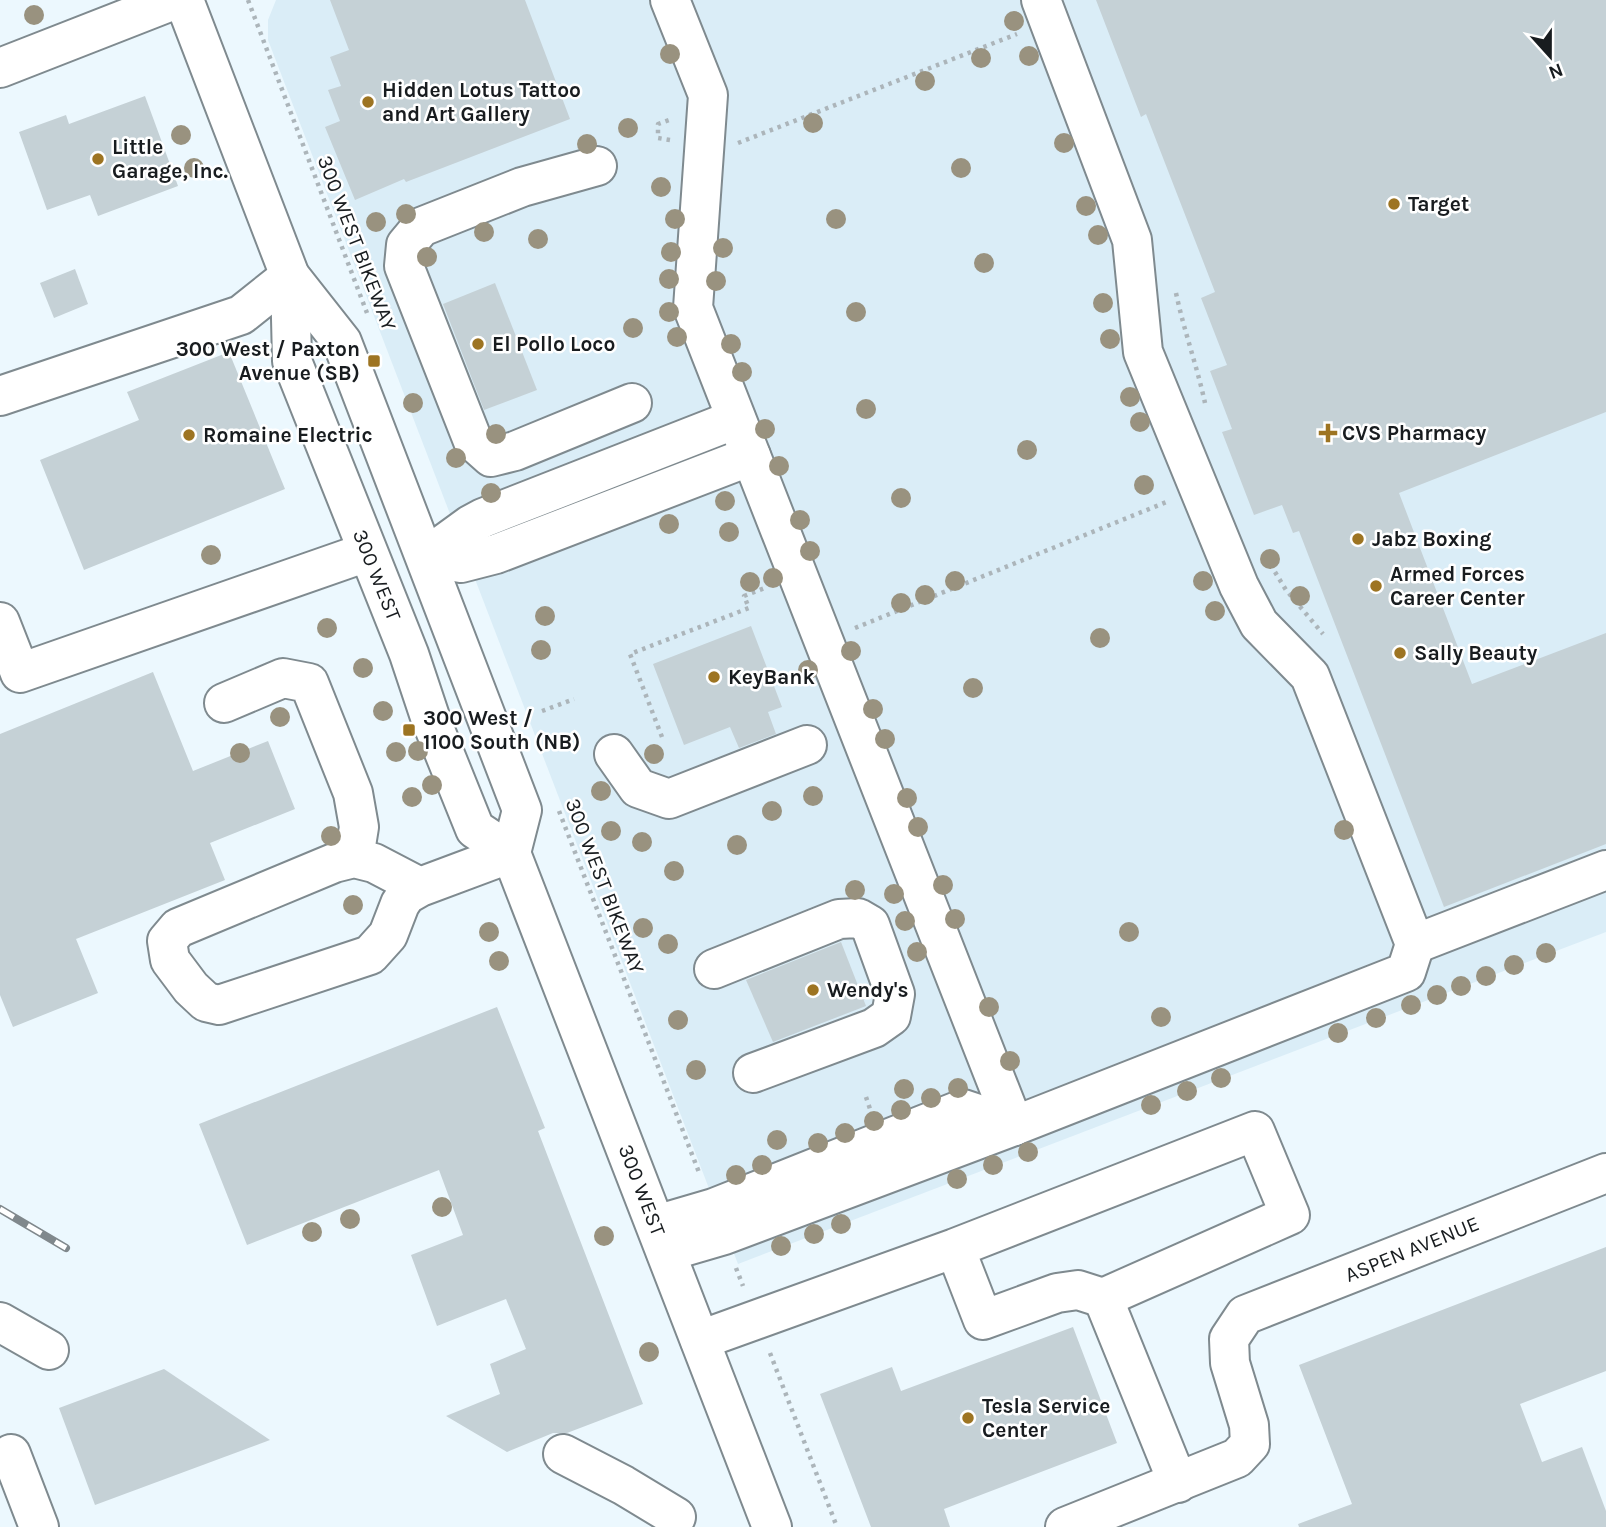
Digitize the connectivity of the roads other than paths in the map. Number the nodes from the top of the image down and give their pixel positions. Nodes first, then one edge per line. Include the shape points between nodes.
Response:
1 (174, 0) edge
2 (184, 0) edge
3 (670, 0) edge
4 (1034, 15) edge
5 (0, 68) edge
6 (597, 166) dead end
7 (290, 276) junction
8 (0, 396) edge
9 (632, 403) dead end
10 (736, 419) junction
11 (751, 456) junction
12 (367, 552) junction
13 (426, 558) junction
14 (0, 622) edge
15 (224, 703) dead end
16 (431, 720) junction
17 (807, 745) dead end
18 (614, 754) dead end
19 (511, 853) junction
20 (355, 858) junction
21 (1606, 870) edge
22 (420, 887) junction
23 (1415, 944) junction
24 (714, 969) dead end
25 (753, 1073) dead end
26 (1014, 1126) junction
27 (1606, 1173) edge
28 (661, 1238) junction
29 (955, 1248) junction
30 (1103, 1298) junction
31 (0, 1322) edge
32 (700, 1340) junction
33 (49, 1350) dead end
34 (11, 1454) dead end
35 (563, 1454) dead end
36 (1178, 1483) junction
37 (676, 1517) dead end
38 (39, 1527) edge
39 (772, 1527) edge
40 (1065, 1527) edge

1 - 5 main road
2 - 7 main road, 300 WEST
3 - 10 main road via 708,95 692,308
4 - 23 main road via 1132,240 1143,352 1198,489 1259,624 1311,676
6 - 9 main road via 522,187 421,227 406,245 404,266 473,441 491,457
7 - 8 main road via 241,315
7 - 12 main road, 300 WEST via 292,360
7 - 13 main road via 370,485 393,522
10 - 11 main road
10 - 13 main road via 483,518
11 - 13 main road via 496,554 461,563
11 - 26 main road
12 - 14 main road via 20,673
12 - 16 main road, 300 WEST
13 - 16 main road via 427,620 436,682
13 - 19 main road via 523,810
15 - 20 main road via 283,678 309,683 352,793 359,827
16 - 19 main road, 300 WEST via 475,829
17 - 18 main road via 669,799 638,788
19 - 22 main road
19 - 28 main road, 300 WEST
20 - 22 main road
20 - 22 main road via 178,928 167,941 170,960 206,1002 219,1005 370,956 388,935 406,895
21 - 23 main road
23 - 26 main road via 1406,972
24 - 25 main road via 839,919 859,918 870,925 895,994 891,1016 874,1028
26 - 28 main road via 963,1109 713,1208
27 - 36 main road, ASPEN AVENUE via 1245,1315 1229,1339 1230,1363 1250,1425 1250,1444 1237,1458
28 - 32 main road, 300 WEST
29 - 30 main road via 982,1320 1057,1293 1078,1290
29 - 30 main road via 1255,1131 1290,1215
29 - 32 main road
30 - 36 main road
31 - 33 main road
32 - 39 main road, 300 WEST
34 - 38 main road
35 - 37 main road
36 - 40 main road

